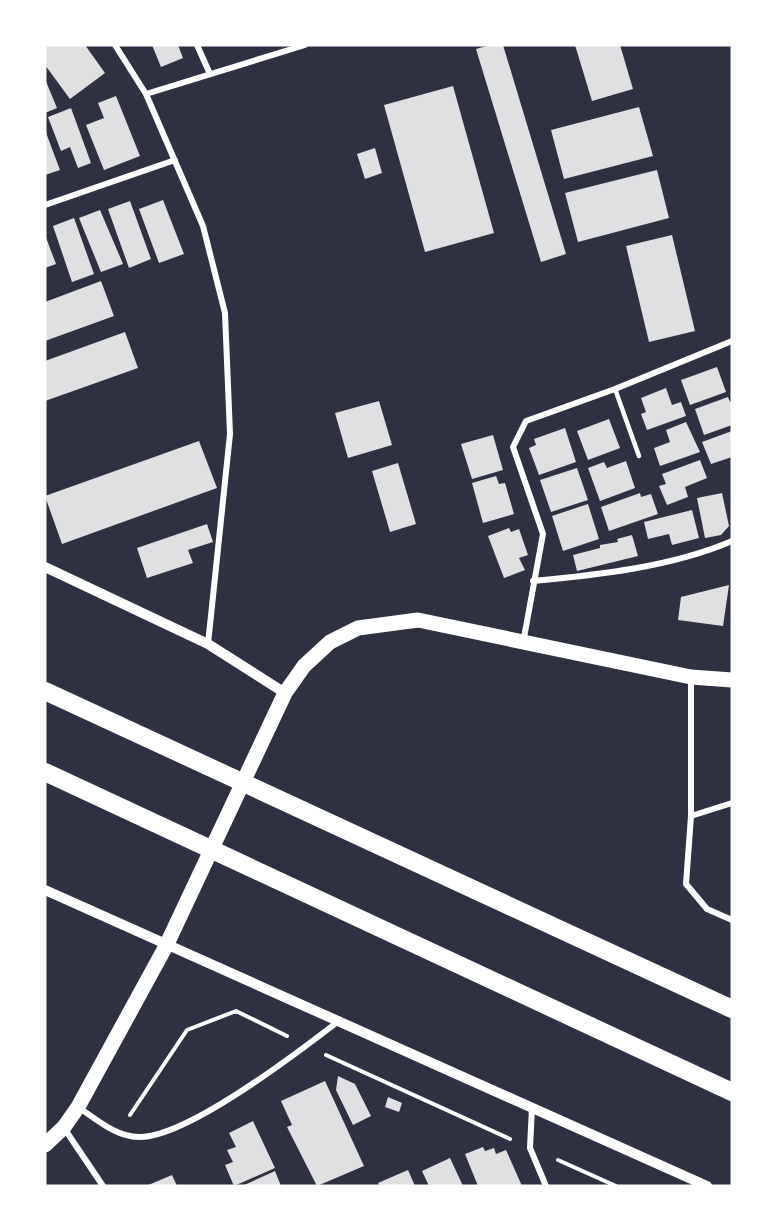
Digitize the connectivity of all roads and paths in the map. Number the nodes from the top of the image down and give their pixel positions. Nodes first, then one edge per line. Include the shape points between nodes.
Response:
1 (115, 45) edge
2 (197, 45) edge
3 (305, 45) edge
4 (210, 74) junction
5 (146, 94) junction
6 (175, 160) junction
7 (45, 205) edge
8 (732, 341) edge
9 (615, 389) junction
10 (639, 456) dead end
11 (732, 541) edge
12 (45, 567) edge
13 (533, 581) junction
14 (208, 644) junction
15 (523, 644) junction
16 (691, 677) junction
17 (732, 680) edge
18 (45, 691) edge
19 (285, 693) junction
20 (45, 772) edge
21 (732, 803) edge
22 (691, 816) junction
23 (45, 890) edge
24 (732, 920) edge
25 (166, 946) junction
26 (732, 1009) edge
27 (340, 1020) junction
28 (306, 1046) junction
29 (732, 1092) edge
30 (78, 1107) junction
31 (532, 1107) junction
32 (64, 1127) junction
33 (118, 1134) junction
34 (45, 1145) edge
35 (530, 1148) junction
36 (103, 1186) edge
37 (546, 1186) edge
38 (615, 1186) edge
39 (707, 1186) edge

1 - 5 street
2 - 4 street
3 - 4 street
4 - 5 street
5 - 6 street
6 - 7 street
6 - 14 street via 203,226 225,313 230,434
8 - 9 street
9 - 10 lane
9 - 13 street via 526,421 513,447 543,534
11 - 13 street via 622,571
12 - 14 street
13 - 15 street
14 - 19 street
15 - 16 main road
15 - 19 main road via 418,620 358,628 330,642 304,666
16 - 17 main road
16 - 22 street
18 - 26 highway
19 - 25 main road
20 - 29 highway
21 - 22 street
22 - 24 street via 686,884 707,909
23 - 25 street
25 - 27 street
25 - 30 main road
27 - 28 street
27 - 31 street
28 - 33 street via 238,1094 172,1129 138,1138
28 - 33 path via 236,1011 188,1030
28 - 35 path
30 - 32 main road
30 - 33 street
31 - 35 street
31 - 39 street
32 - 34 main road
32 - 36 street
35 - 37 street
35 - 38 path

